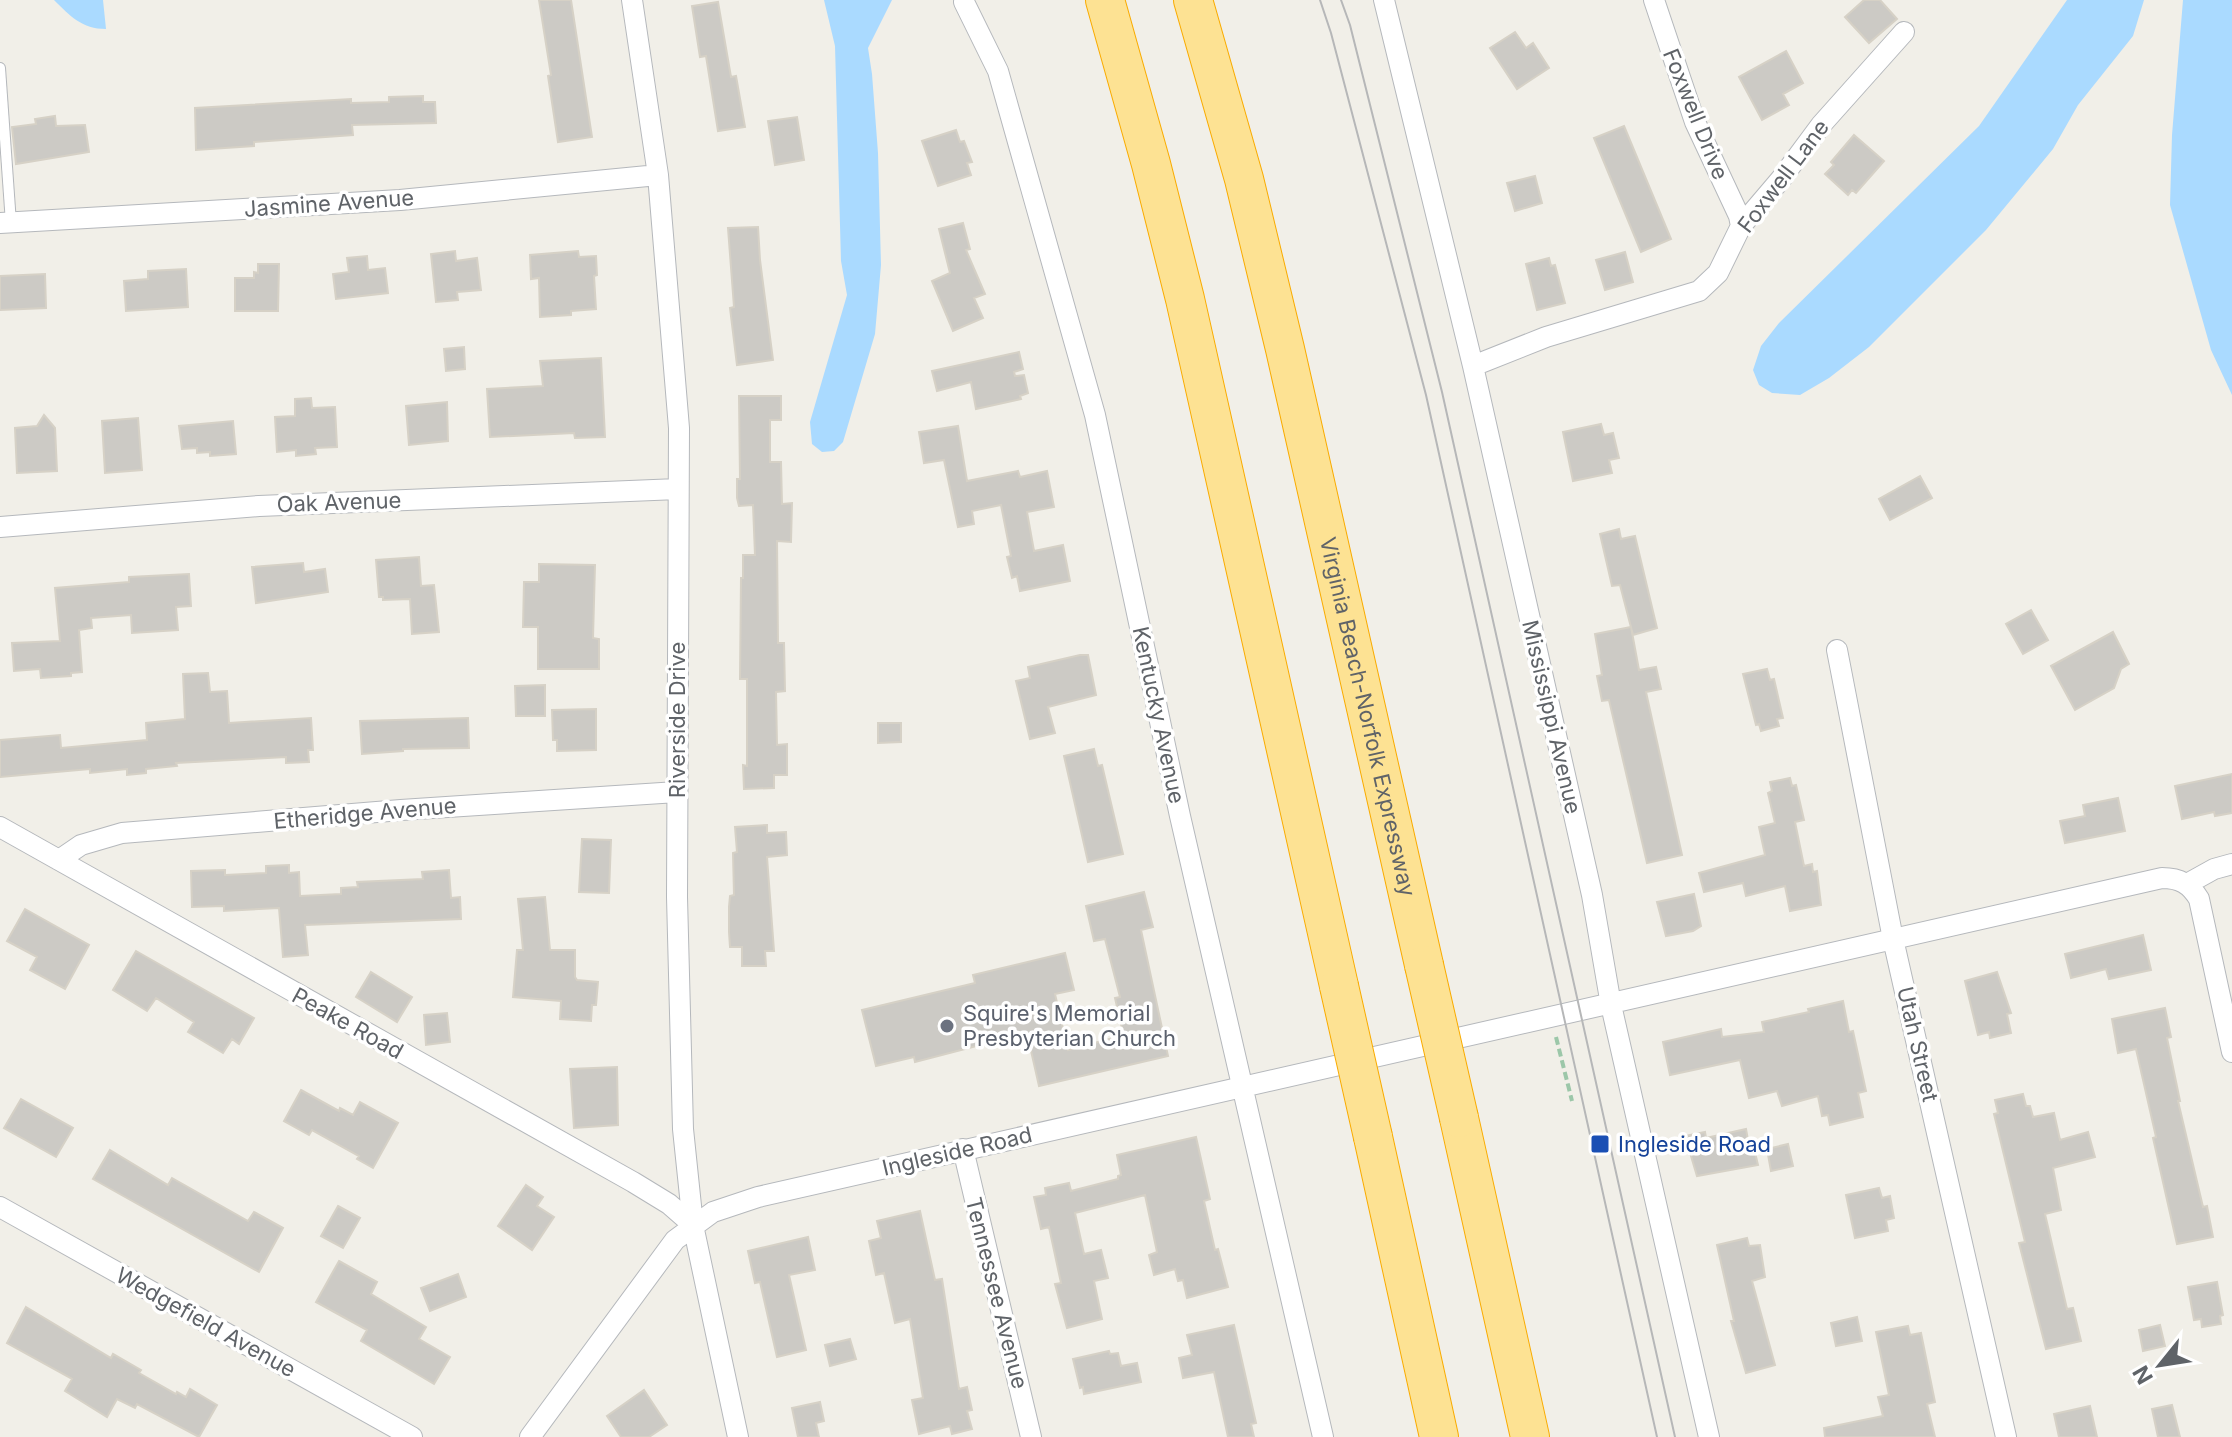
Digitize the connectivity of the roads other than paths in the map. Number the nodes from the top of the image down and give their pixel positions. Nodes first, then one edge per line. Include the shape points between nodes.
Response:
1 (632, 0) edge
2 (1105, 0) edge
3 (1193, 0) edge
4 (1384, 0) edge
5 (1654, 0) edge
6 (964, 2) dead end
7 (1904, 32) dead end
8 (0, 68) edge
9 (658, 175) junction
10 (6, 223) edge
11 (1741, 226) junction
12 (1473, 366) junction
13 (678, 489) junction
14 (0, 527) edge
15 (1837, 650) dead end
16 (677, 792) junction
17 (0, 827) edge
18 (59, 860) junction
19 (2232, 864) edge
20 (2187, 884) junction
21 (1893, 939) junction
22 (1611, 1005) junction
23 (2232, 1052) edge
24 (1243, 1085) junction
25 (963, 1149) junction
26 (0, 1207) edge
27 (693, 1225) junction
28 (412, 1437) edge
29 (530, 1437) edge
30 (738, 1437) edge
31 (1031, 1437) edge
32 (1323, 1437) edge
33 (1439, 1437) edge
34 (1530, 1437) edge
35 (1709, 1437) edge
36 (2006, 1437) edge

1 - 9 street, Riverside Drive
2 - 33 highway, bridge via 1185,299
3 - 34 highway, Virginia Beach-Norfolk Expressway, bridge via 1278,318
4 - 12 street, Mississippi Avenue
5 - 11 street, Foxwell Drive via 1695,122
6 - 24 street, Kentucky Avenue via 998,71 1095,415
7 - 11 street, Foxwell Lane
8 - 10 lane
9 - 10 street, Jasmine Avenue via 400,200
9 - 13 street, Riverside Drive via 679,428
11 - 12 street, Foxwell Lane via 1718,273 1699,291 1546,337
12 - 22 street, Mississippi Avenue via 1592,895
13 - 14 street, Oak Avenue via 259,506
13 - 16 street, Riverside Drive
15 - 21 street, Utah Street
16 - 18 street, Etheridge Avenue via 122,833 81,845
16 - 27 street, Riverside Drive via 683,1129
17 - 18 street, Peake Road
18 - 27 street, Peake Road via 633,1182
19 - 20 street
20 - 21 street, Ingleside Road via 2162,878
20 - 23 street via 2199,899
21 - 22 street, Ingleside Road
21 - 36 street, Utah Street
22 - 24 street, Ingleside Road
22 - 35 street, Mississippi Avenue
24 - 25 street, Ingleside Road
24 - 32 street, Kentucky Avenue
25 - 27 street, Ingleside Road via 758,1197 713,1212
25 - 31 street, Tennessee Avenue
26 - 28 street, Wedgefield Avenue
27 - 29 street, Ingleside Road via 675,1240
27 - 30 street, Riverside Drive

